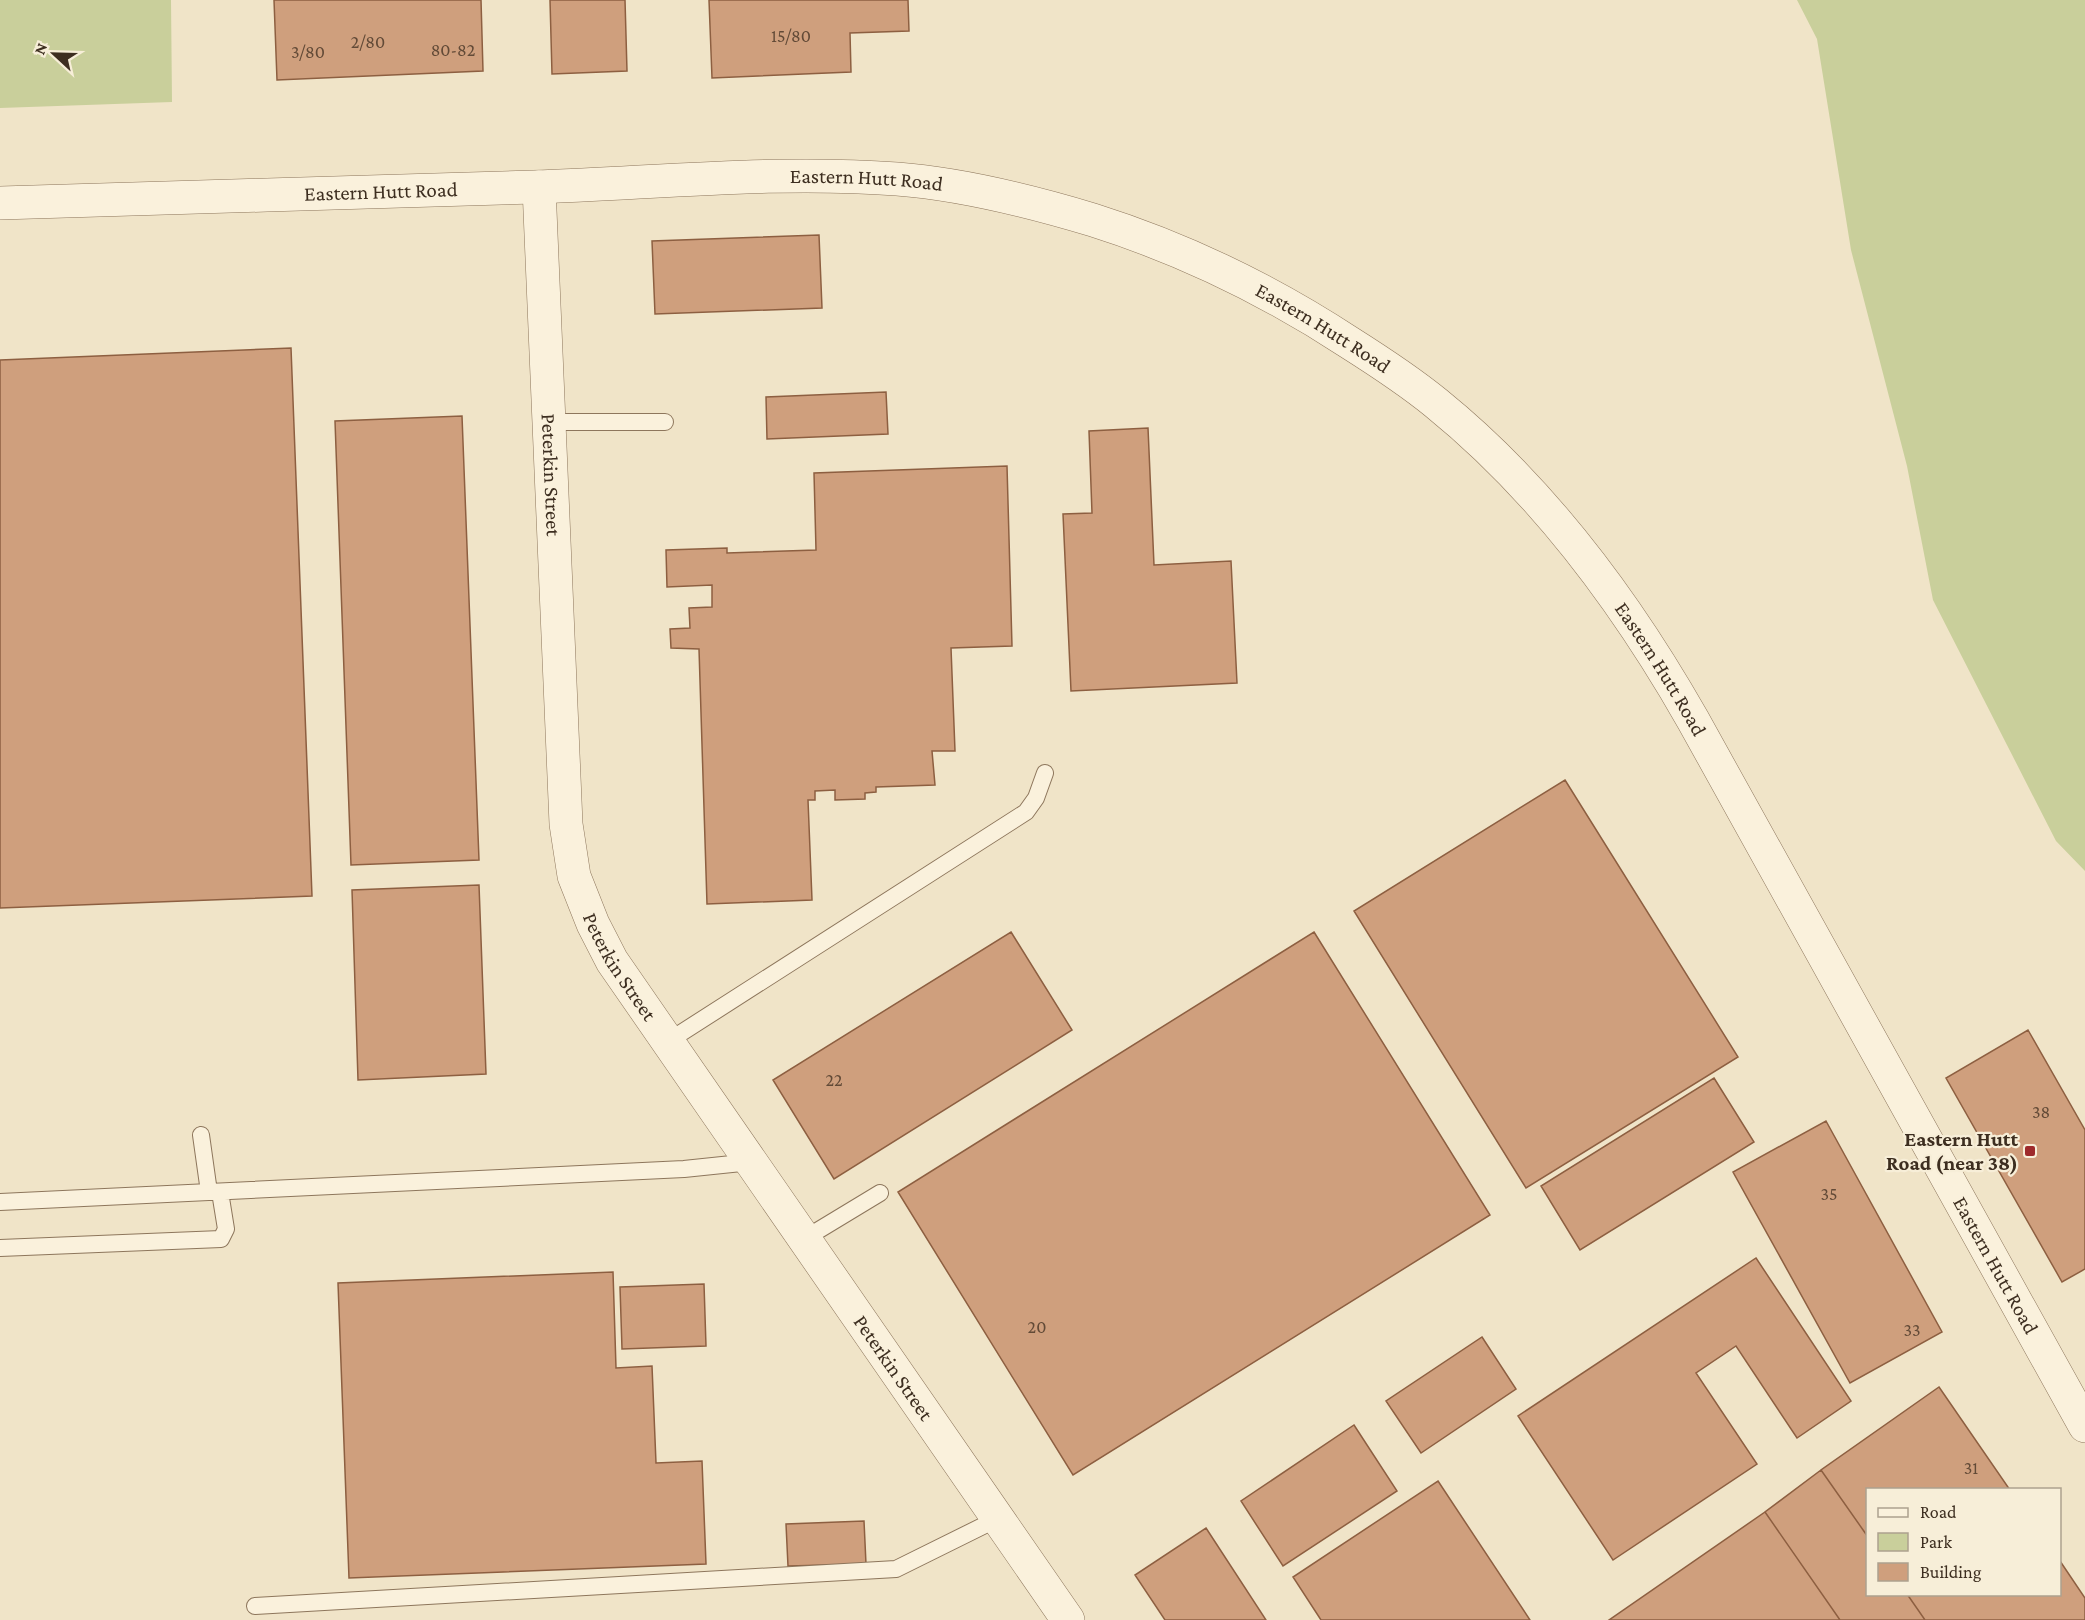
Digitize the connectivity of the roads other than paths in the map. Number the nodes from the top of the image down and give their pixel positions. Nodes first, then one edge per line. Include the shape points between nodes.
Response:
1 (540, 187) junction
2 (0, 203) edge
3 (549, 422) junction
4 (665, 422) dead end
5 (1045, 773) dead end
6 (667, 1042) junction
7 (201, 1135) dead end
8 (751, 1162) junction
9 (214, 1192) junction
10 (880, 1193) dead end
11 (0, 1202) edge
12 (804, 1239) junction
13 (0, 1248) edge
14 (2085, 1426) edge
15 (997, 1519) junction
16 (255, 1606) dead end
17 (1068, 1620) edge

1 - 2 street, Eastern Hutt Road
1 - 3 street, Peterkin Street
1 - 14 street, Eastern Hutt Road via 783,175 902,180 1018,199 1130,232 1238,276 1338,334 1437,403 1563,529 1663,667
3 - 4 lane
3 - 6 street, Peterkin Street via 566,824 574,876 612,961
5 - 6 lane via 1026,812
6 - 8 street, Peterkin Street
7 - 9 lane
8 - 9 lane via 684,1169
8 - 12 street, Peterkin Street
9 - 11 lane
9 - 13 lane via 226,1229 221,1239
10 - 12 lane
12 - 15 street, Peterkin Street
15 - 16 lane via 896,1569
15 - 17 street, Peterkin Street

